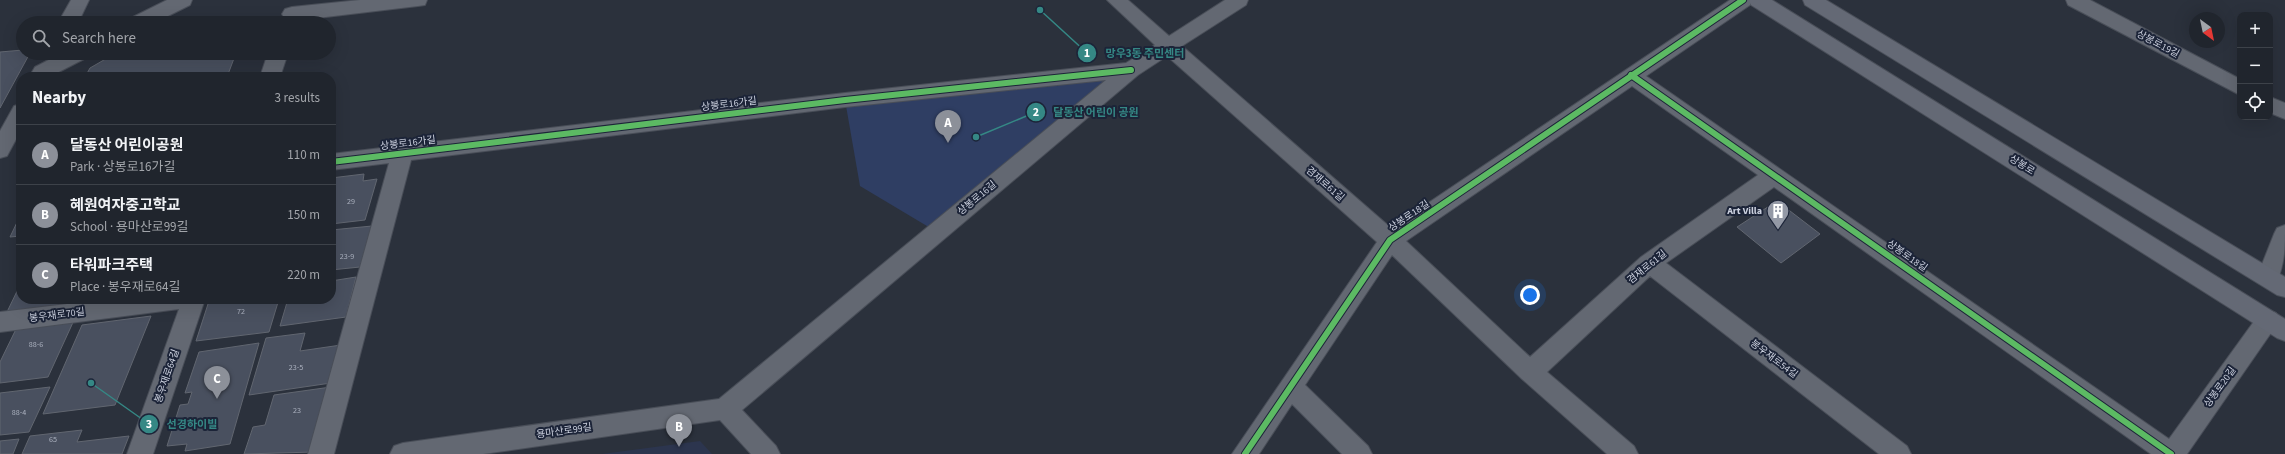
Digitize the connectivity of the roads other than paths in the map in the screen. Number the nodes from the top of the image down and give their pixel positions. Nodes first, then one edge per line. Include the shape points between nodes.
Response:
1 (80, 0) edge
2 (183, 0) edge
3 (418, 0) edge
4 (1116, 0) edge
5 (1239, 0) edge
6 (1743, 0) edge
7 (1758, 0) edge
8 (1812, 0) edge
9 (2075, 0) edge
10 (292, 12) edge
11 (72, 16) edge
12 (152, 16) edge
13 (1167, 46) junction
14 (48, 60) edge
15 (66, 60) edge
16 (276, 60) edge
17 (1131, 70) junction
18 (42, 72) edge
19 (45, 72) edge
20 (272, 72) edge
21 (1632, 75) junction
22 (2237, 86) edge
23 (2273, 106) edge
24 (2285, 112) edge
25 (16, 119) edge
26 (2, 142) edge
27 (402, 154) junction
28 (336, 161) edge
29 (1775, 175) junction
30 (2285, 234) edge
31 (1390, 240) junction
32 (1649, 263) junction
33 (2277, 282) edge
34 (146, 304) edge
35 (192, 304) edge
36 (0, 322) edge
37 (2277, 325) edge
38 (1530, 372) junction
39 (1290, 387) junction
40 (725, 409) junction
41 (140, 454) edge
42 (321, 454) edge
43 (403, 454) edge
44 (767, 454) edge
45 (1245, 454) edge
46 (1360, 454) edge
47 (1626, 454) edge
48 (1898, 454) edge
49 (2172, 454) edge

1 - 11 street
2 - 12 street
3 - 10 street
4 - 13 street, 겸재로61길
5 - 13 street, 상봉로16길
6 - 21 street, 상봉로18길
7 - 37 main road, 상봉로
8 - 33 main road
9 - 22 street, 상봉로19길
13 - 17 street, 상봉로16길
13 - 31 street, 겸재로61길
14 - 18 street
15 - 19 street
16 - 20 street
17 - 27 street, 상봉로16가길 via 845,100
17 - 40 street, 상봉로16길
21 - 29 street, 상봉로18길
21 - 31 street, 상봉로18길
23 - 24 street
25 - 26 street
27 - 28 street, 상봉로16가길
27 - 42 street
29 - 32 street, 겸재로61길
29 - 49 street, 상봉로18길
30 - 33 street
31 - 38 street, 겸재로61길
31 - 39 street, 상봉로18길
32 - 38 street, 겸재로61길
32 - 48 street, 봉우재로54길
34 - 36 street, 봉우재로70길
35 - 41 street, 봉우재로64길
37 - 49 street, 상봉로20길
38 - 47 street, 겸재로61길
39 - 45 street, 상봉로18길
39 - 46 street
40 - 43 street, 용마산로99길
40 - 44 street

